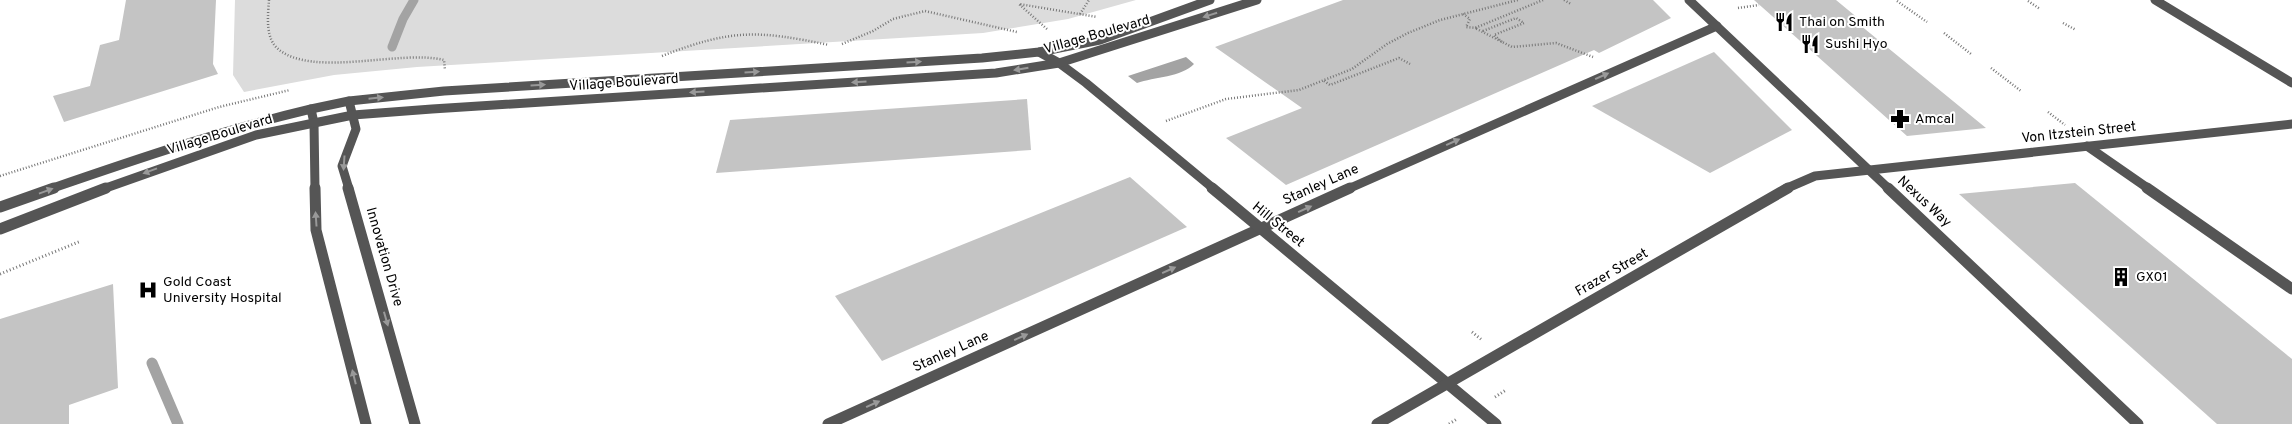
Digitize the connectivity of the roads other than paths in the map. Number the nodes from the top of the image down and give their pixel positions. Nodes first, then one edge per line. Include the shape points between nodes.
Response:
1 (1210, 0) edge
2 (1257, 0) edge
3 (1689, 0) edge
4 (2155, 0) edge
5 (1717, 26) junction
6 (1039, 52) junction
7 (1059, 63) junction
8 (2292, 83) edge
9 (349, 101) junction
10 (310, 109) junction
11 (353, 115) junction
12 (314, 123) junction
13 (2292, 124) edge
14 (2086, 146) junction
15 (1868, 168) junction
16 (0, 207) edge
17 (1260, 228) junction
18 (0, 229) edge
19 (2292, 289) edge
20 (1447, 384) junction
21 (366, 424) edge
22 (415, 424) edge
23 (828, 424) edge
24 (1377, 424) edge
25 (1496, 424) edge
26 (2138, 424) edge

1 - 6 street, Village Boulevard via 1100,40
2 -> 7 street, Village Boulevard
3 - 5 street, Nexus Way
4 - 8 street
5 - 15 street, Nexus Way
17 -> 5 street, Stanley Lane
6 - 7 street, Hill Street
9 -> 6 street, Village Boulevard via 444,91
7 -> 11 street, Village Boulevard via 996,73
7 - 17 street, Hill Street
9 - 10 street, Village Boulevard
9 - 11 street, Innovation Drive
10 - 12 street
16 -> 10 street, Village Boulevard via 228,129
11 - 12 street, Village Boulevard
11 -> 22 street, Innovation Drive via 355,134 342,166
12 -> 18 street, Village Boulevard via 256,135 175,162
21 -> 12 street via 316,230
13 - 14 street, Von Itzstein Street
14 - 15 street, Von Itzstein Street
14 - 19 street
15 - 20 street, Frazer Street via 1815,176 1798,182
15 - 26 street, Nexus Way
17 - 20 street, Hill Street
23 -> 17 street, Stanley Lane
20 - 24 street, Frazer Street
20 - 25 street, Hill Street

